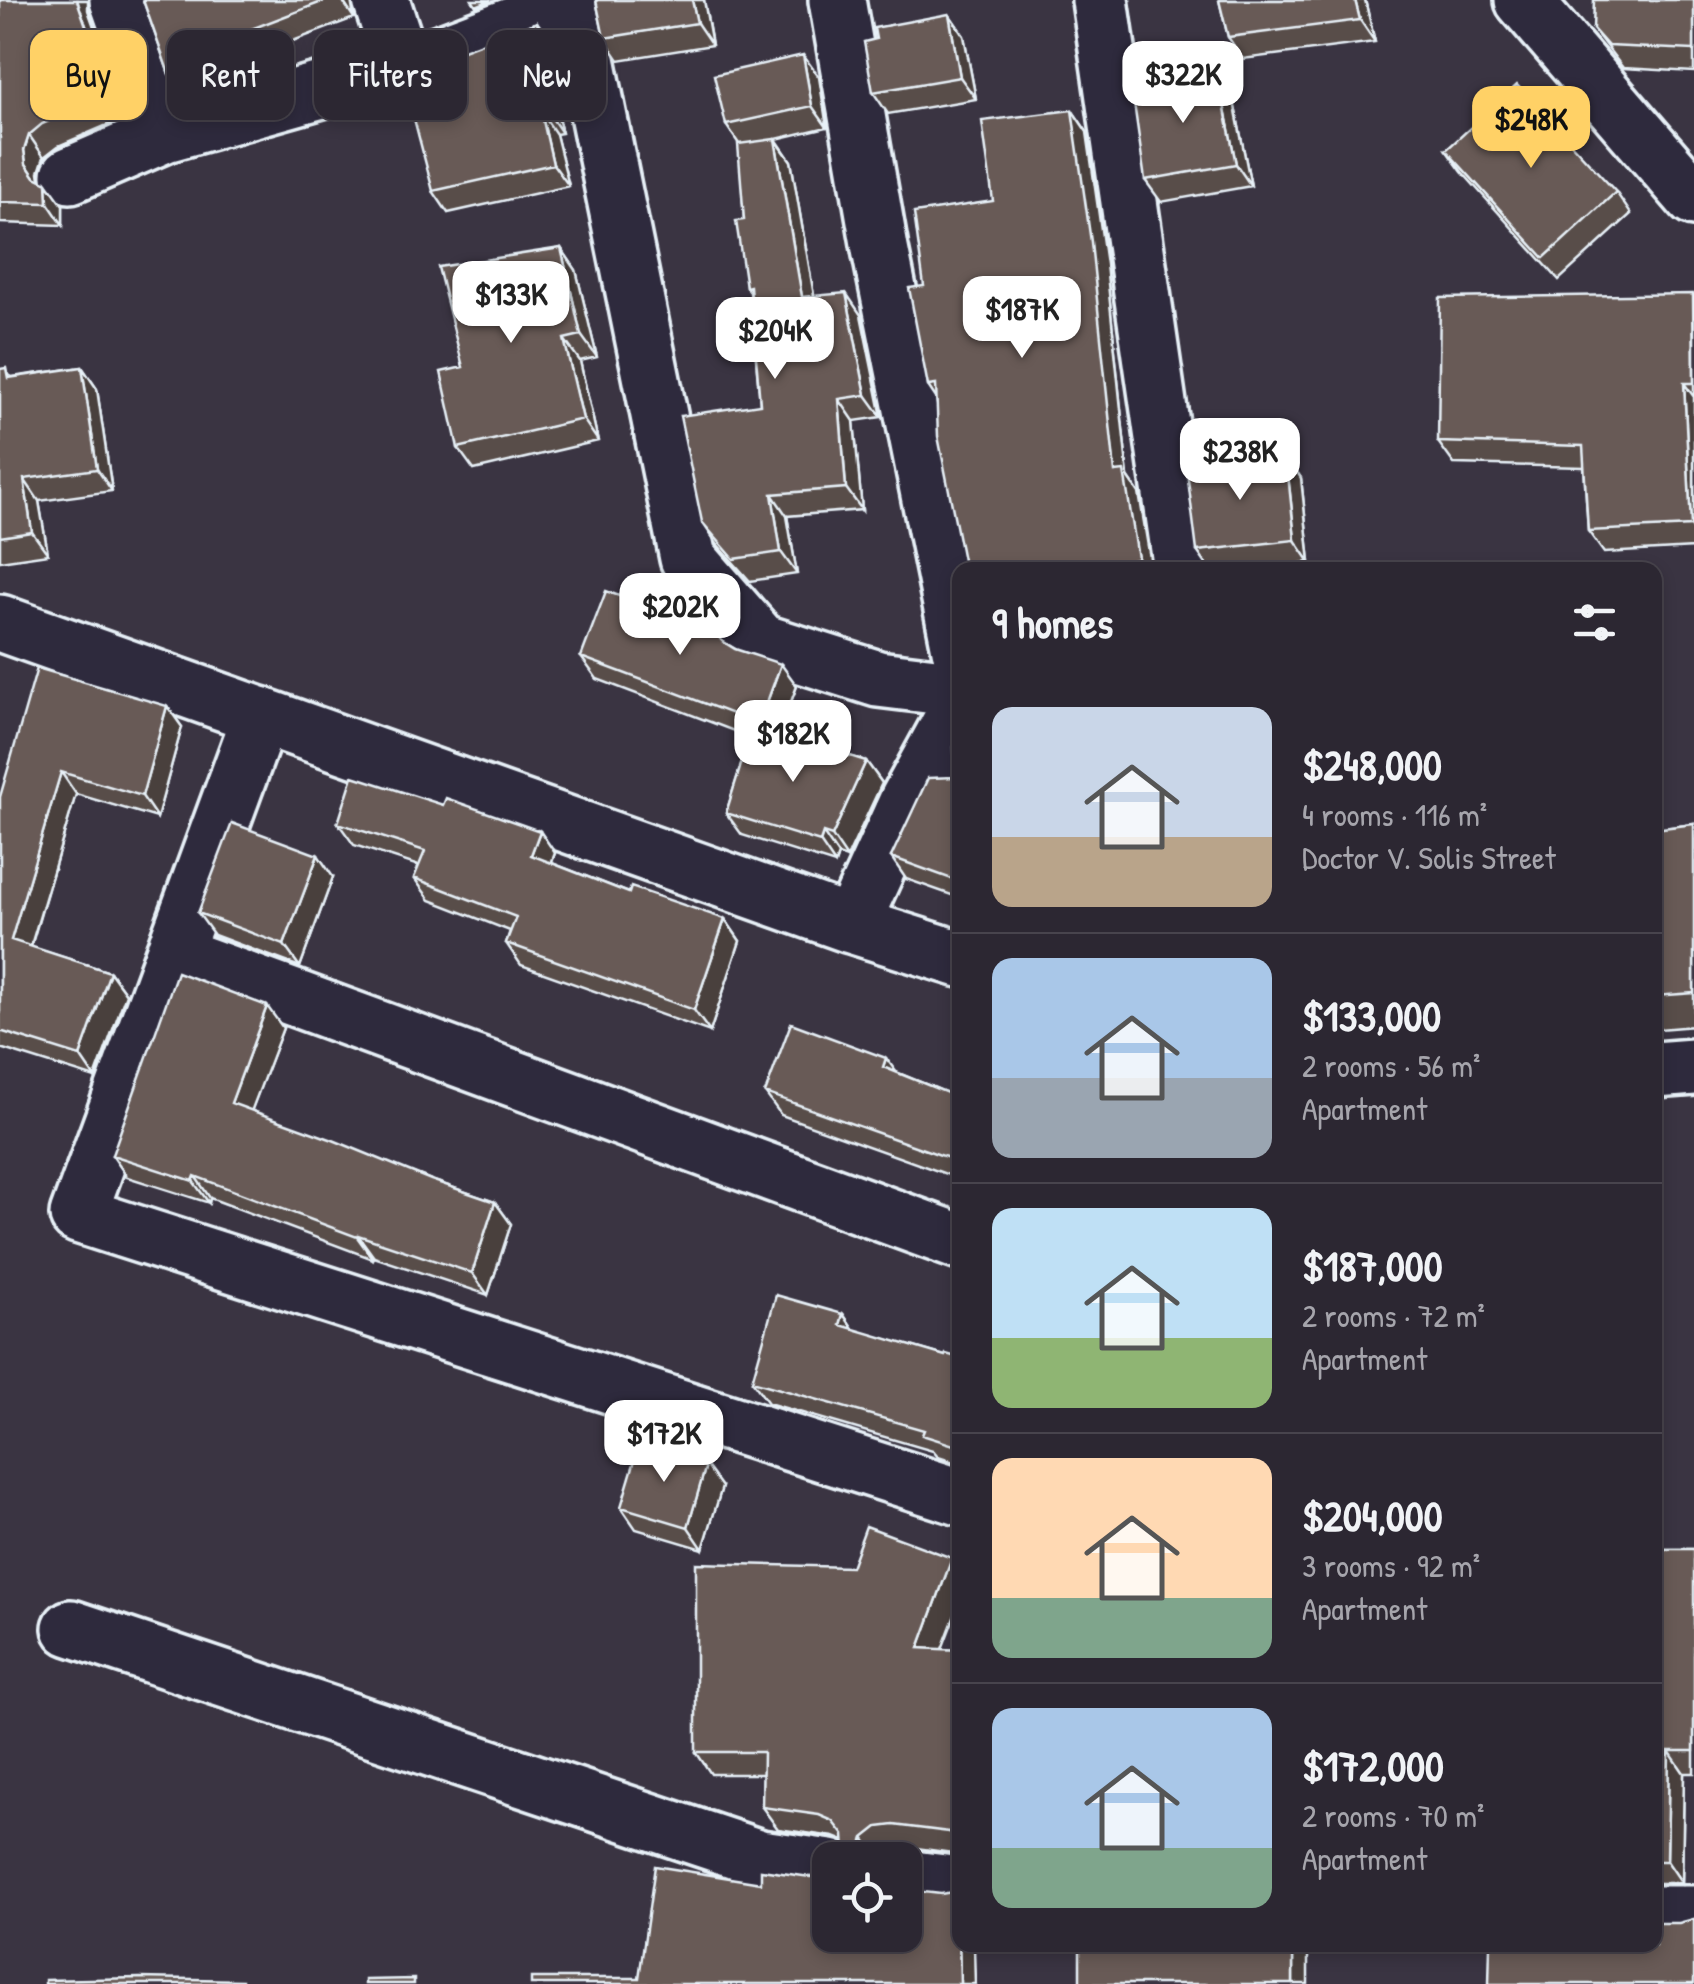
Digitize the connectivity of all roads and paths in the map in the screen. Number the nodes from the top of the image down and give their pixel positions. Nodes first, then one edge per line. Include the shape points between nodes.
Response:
1 (118, 0) edge
2 (381, 0) edge
3 (837, 0) edge
4 (1100, 0) edge
5 (1523, 0) edge
6 (575, 1) edge
7 (391, 30) edge
8 (467, 43) edge
9 (314, 92) edge
10 (166, 134) junction
11 (70, 175) dead end
12 (1694, 198) edge
13 (1181, 562) edge
14 (952, 609) edge
15 (0, 622) edge
16 (952, 688) edge
17 (261, 715) junction
18 (952, 720) edge
19 (851, 925) junction
20 (174, 954) junction
21 (952, 957) edge
22 (1694, 1067) edge
23 (1662, 1069) edge
24 (952, 1239) edge
25 (952, 1494) edge
26 (71, 1628) dead end
27 (812, 1865) edge
28 (922, 1880) edge
29 (952, 1884) edge
30 (1662, 1914) edge
31 (1694, 1914) edge

1 - 10 street
2 - 7 street
3 - 14 street
4 - 13 street
5 - 12 street
6 - 8 street
6 - 16 street via 688,558 761,642 878,680
9 - 10 street
10 - 11 street
15 - 17 street
17 - 19 street
17 - 20 street
18 - 19 street
19 - 21 street
20 - 24 street
20 - 25 street via 78,1215
22 - 23 street
26 - 27 street via 760,1858
28 - 29 street
30 - 31 street

